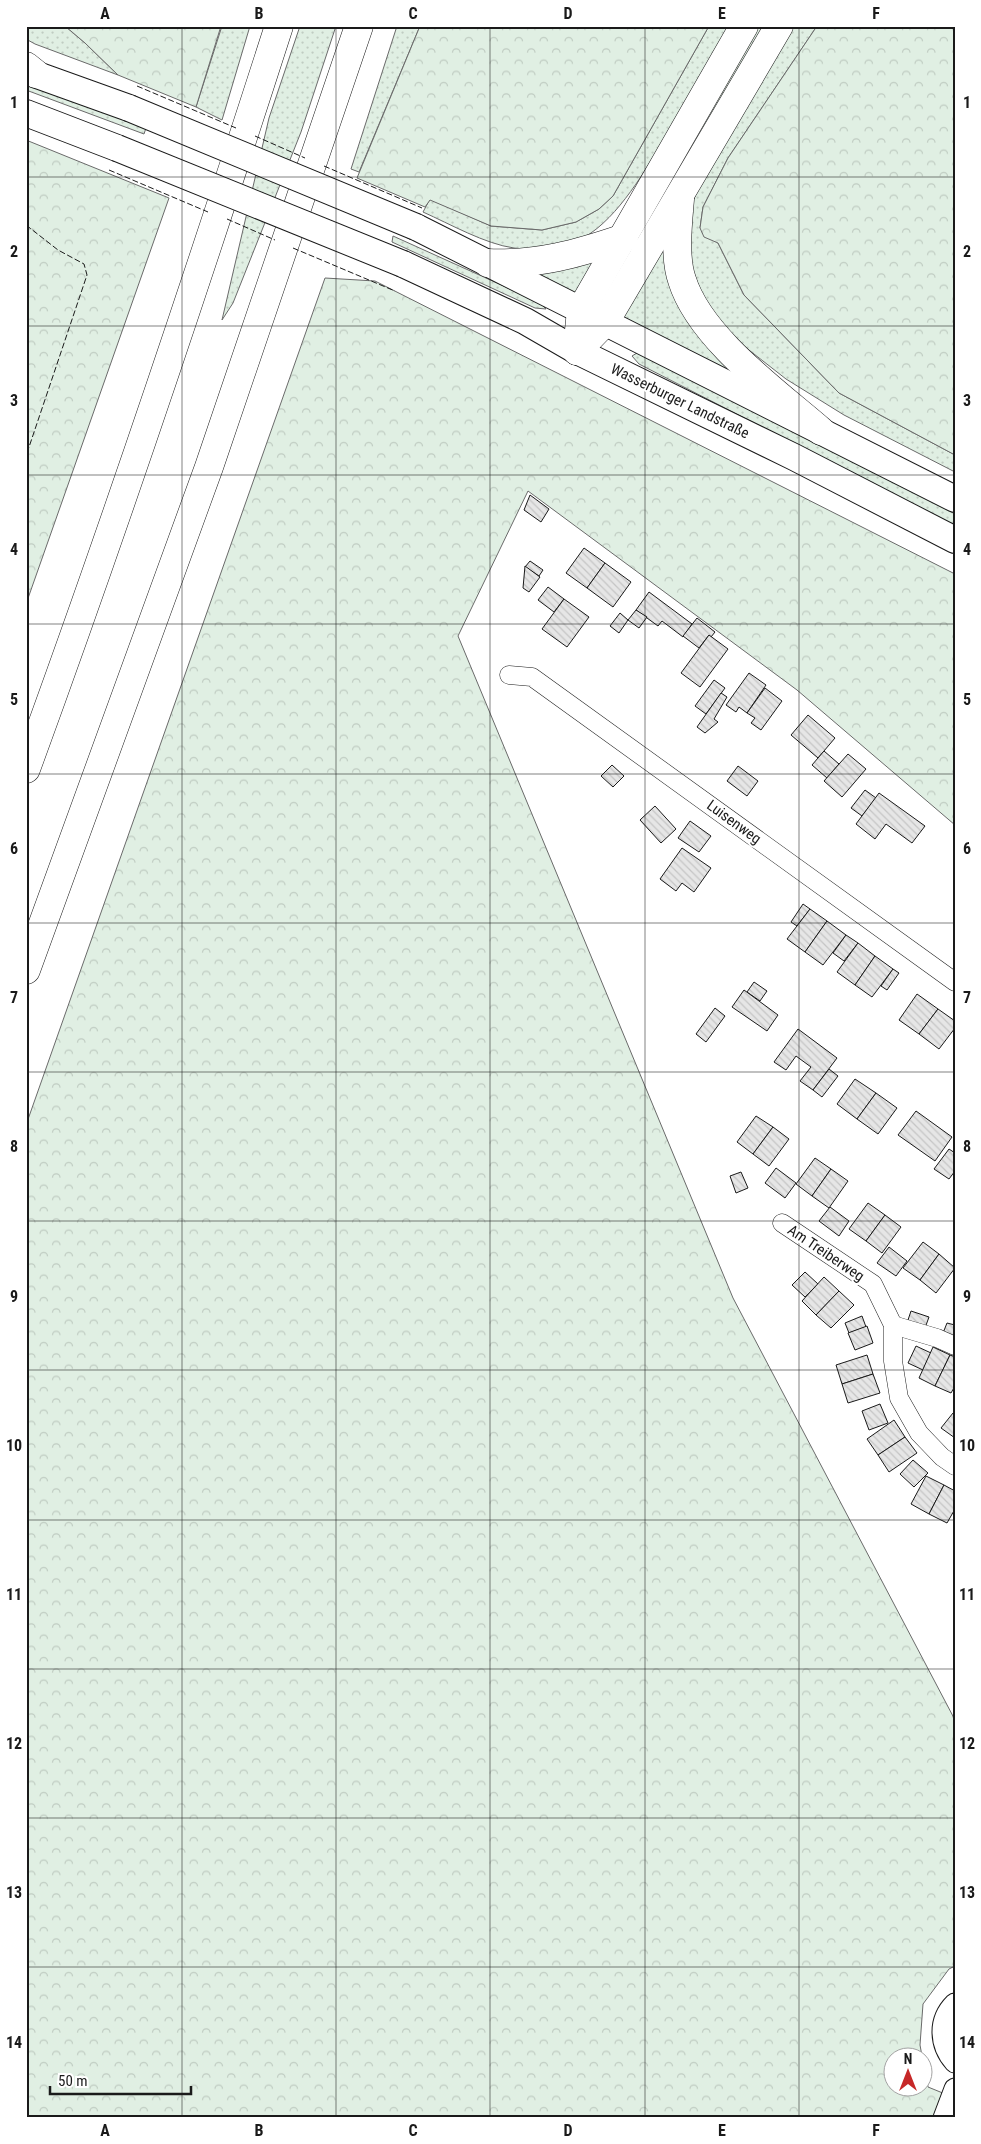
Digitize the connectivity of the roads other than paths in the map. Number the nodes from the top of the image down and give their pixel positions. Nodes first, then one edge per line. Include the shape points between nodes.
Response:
1 (279, 26) edge
2 (359, 26) edge
3 (744, 26) edge
4 (779, 26) edge
5 (29, 70) edge
6 (26, 113) edge
7 (680, 194) junction
8 (624, 238) junction
9 (488, 263) junction
10 (581, 310) junction
11 (605, 322) junction
12 (577, 351) junction
13 (821, 431) junction
14 (955, 499) edge
15 (955, 540) edge
16 (509, 675) dead end
17 (26, 769) edge
18 (26, 970) edge
19 (955, 982) edge
20 (782, 1223) dead end
21 (894, 1325) junction
22 (955, 1346) edge
23 (955, 1466) edge
24 (955, 2004) edge
25 (955, 2062) edge
26 (955, 2089) edge
27 (944, 2118) edge

1 - 17 highway via 215,224
2 - 18 highway via 209,467
3 - 8 highway
4 - 7 highway
5 - 9 main road, bridge via 416,227
6 - 12 main road, Wasserburger Landstraße, bridge via 403,264 525,322
7 - 11 highway
7 - 13 highway via 677,235 681,279 697,312 718,339
8 - 9 highway via 547,261
8 - 10 highway
9 - 10 main road
10 - 11 main road
10 - 12 highway
11 - 12 highway
11 - 13 main road
12 - 15 main road, Wasserburger Landstraße
13 - 14 main road
16 - 19 street, Luisenweg via 532,677
20 - 21 street, Am Treiberweg via 873,1284
21 - 22 street
21 - 23 street, Am Treiberweg via 899,1398 919,1433
24 - 25 street via 945,2018 942,2030 947,2052
26 - 27 street

